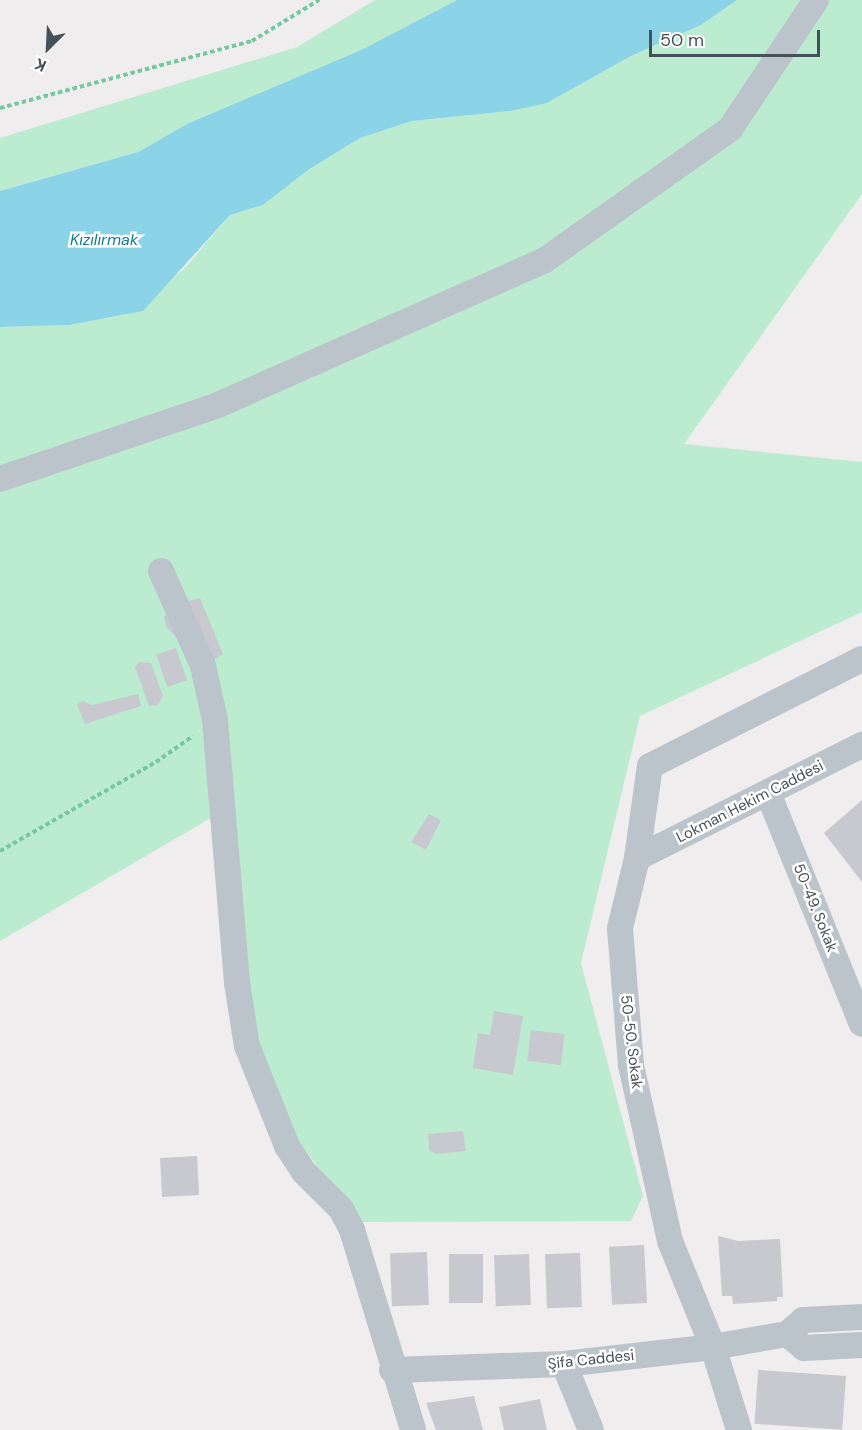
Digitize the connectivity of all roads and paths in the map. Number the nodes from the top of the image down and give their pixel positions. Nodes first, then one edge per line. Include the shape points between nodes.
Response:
1 (319, 0) edge
2 (816, 0) edge
3 (0, 108) edge
4 (0, 479) edge
5 (162, 571) dead end
6 (862, 659) edge
7 (215, 720) junction
8 (862, 745) edge
9 (768, 793) junction
10 (0, 851) edge
11 (638, 858) junction
12 (862, 1024) edge
13 (862, 1317) edge
14 (787, 1334) junction
15 (862, 1345) edge
16 (713, 1347) junction
17 (564, 1364) junction
18 (392, 1370) junction
19 (413, 1430) edge
20 (591, 1430) edge
21 (739, 1430) edge

1 - 3 path via 252,41
2 - 4 street via 730,129 545,260 218,405
5 - 7 street via 203,666
6 - 11 street, 50-50. Sokak via 650,766
7 - 10 path via 156,762
7 - 18 street via 237,983 247,1046 287,1146 304,1172 340,1209 352,1230
8 - 9 street, Lokman Hekim Caddesi
9 - 11 street, Lokman Hekim Caddesi
9 - 12 street, 50-49. Sokak
11 - 16 street, 50-50. Sokak via 620,928 631,1065 670,1241
13 - 14 street, Şifa Caddesi via 803,1320
14 - 15 street via 804,1348
14 - 16 street, Şifa Caddesi
16 - 17 street, Şifa Caddesi
16 - 21 street, 50-50. Sokak
17 - 18 street, Şifa Caddesi
17 - 20 street
18 - 19 street

